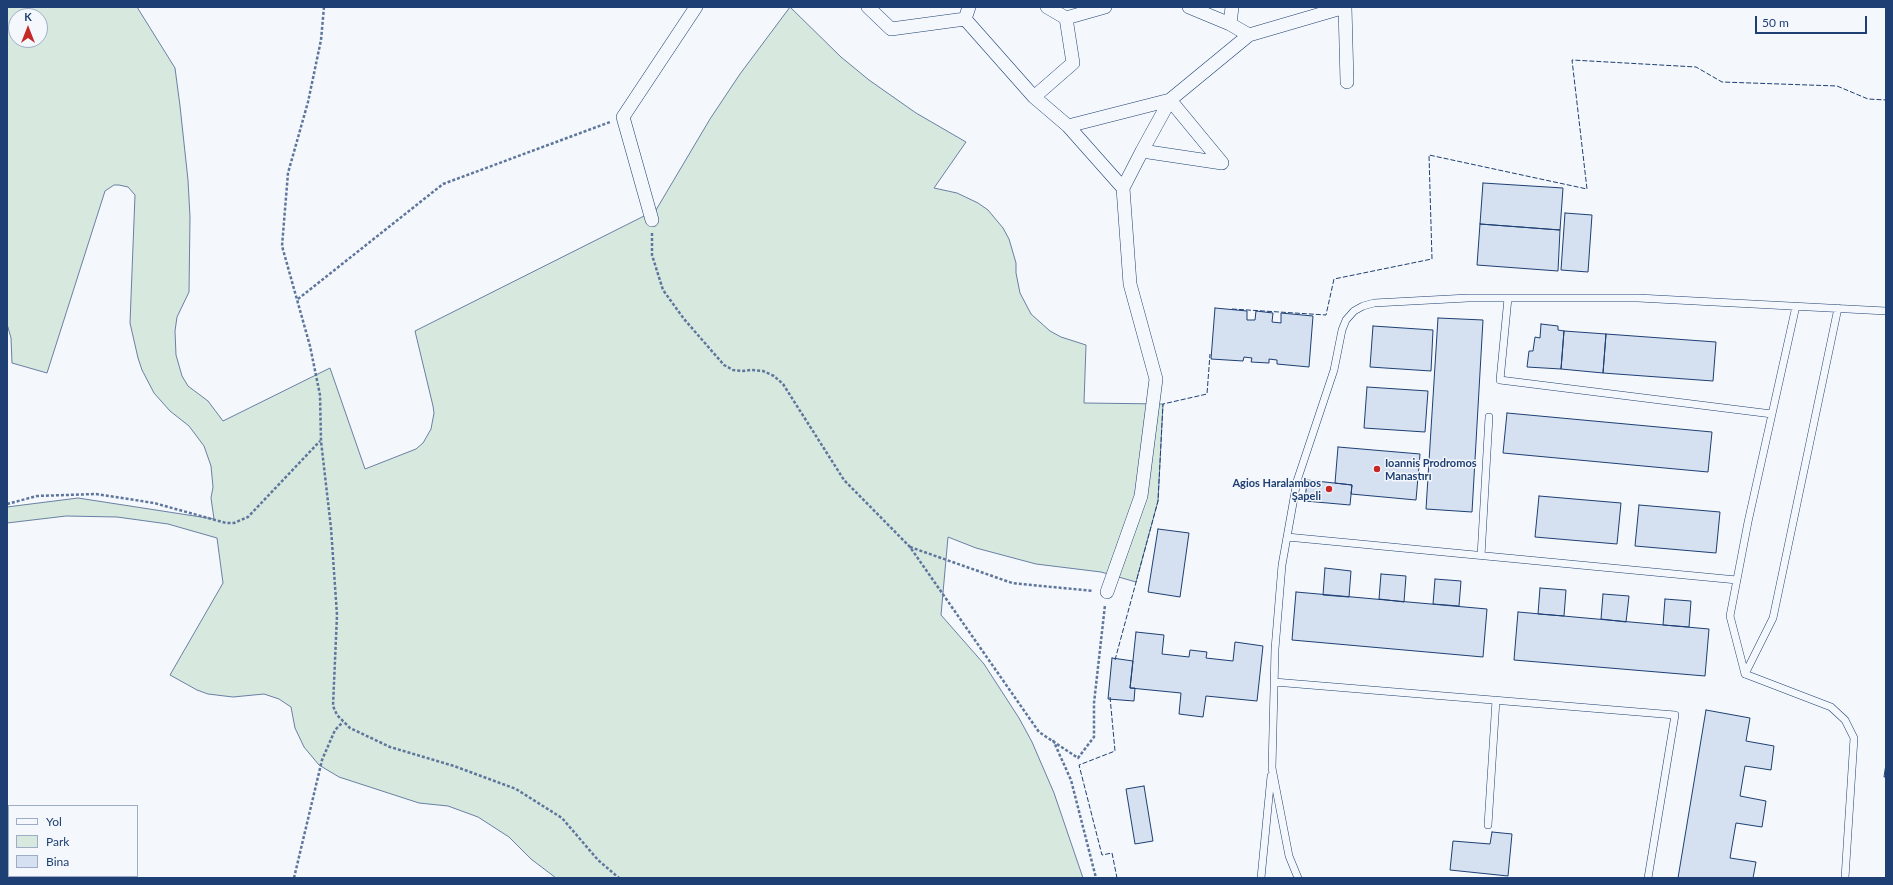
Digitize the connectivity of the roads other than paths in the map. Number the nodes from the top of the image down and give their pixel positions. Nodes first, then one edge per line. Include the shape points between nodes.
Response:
1 (696, 7) edge
2 (868, 7) edge
3 (1047, 7) edge
4 (1105, 7) edge
5 (1189, 7) edge
6 (1232, 7) edge
7 (1345, 7) edge
8 (967, 13) edge
9 (1066, 18) junction
10 (1230, 24) junction
11 (1249, 35) junction
12 (1347, 82) dead end
13 (1034, 97) junction
14 (1170, 100) junction
15 (1068, 126) junction
16 (1142, 151) junction
17 (1123, 188) junction
18 (652, 220) road end
19 (1508, 298) junction
20 (1796, 306) junction
21 (1838, 308) junction
22 (1886, 311) edge
23 (1772, 414) junction
24 (1489, 417) dead end
25 (1287, 537) junction
26 (1481, 556) junction
27 (1736, 580) junction
28 (1107, 592) road end
29 (1745, 674) junction
30 (1274, 682) junction
31 (1496, 700) junction
32 (1272, 768) junction
33 (1488, 825) dead end
34 (1261, 878) edge
35 (1298, 878) edge
36 (1648, 878) edge
37 (1844, 878) edge

1 - 18 street via 623,117
2 - 8 street via 891,30
3 - 9 street
4 - 9 street
5 - 10 street
6 - 10 street
7 - 11 street
7 - 12 street
8 - 13 street
9 - 13 street via 1073,63
10 - 11 street
11 - 14 street
13 - 15 street
14 - 15 street
14 - 16 street
14 - 16 street via 1222,163
15 - 17 street
16 - 17 street
17 - 28 street via 1130,284 1156,379 1141,496
19 - 20 lane via 1638,298
19 - 23 lane via 1500,380
19 - 25 lane via 1374,303 1354,311 1342,330 1334,370 1297,481
20 - 21 lane
20 - 23 lane
21 - 22 lane
21 - 29 lane via 1773,618
23 - 27 lane
24 - 26 lane
25 - 26 lane
25 - 30 lane via 1282,566
26 - 27 lane
27 - 29 lane via 1730,616
29 - 37 lane via 1831,707 1845,720 1854,738
30 - 31 lane
30 - 32 lane
31 - 33 lane
31 - 36 lane via 1675,715
32 - 34 lane
32 - 35 lane via 1289,856

